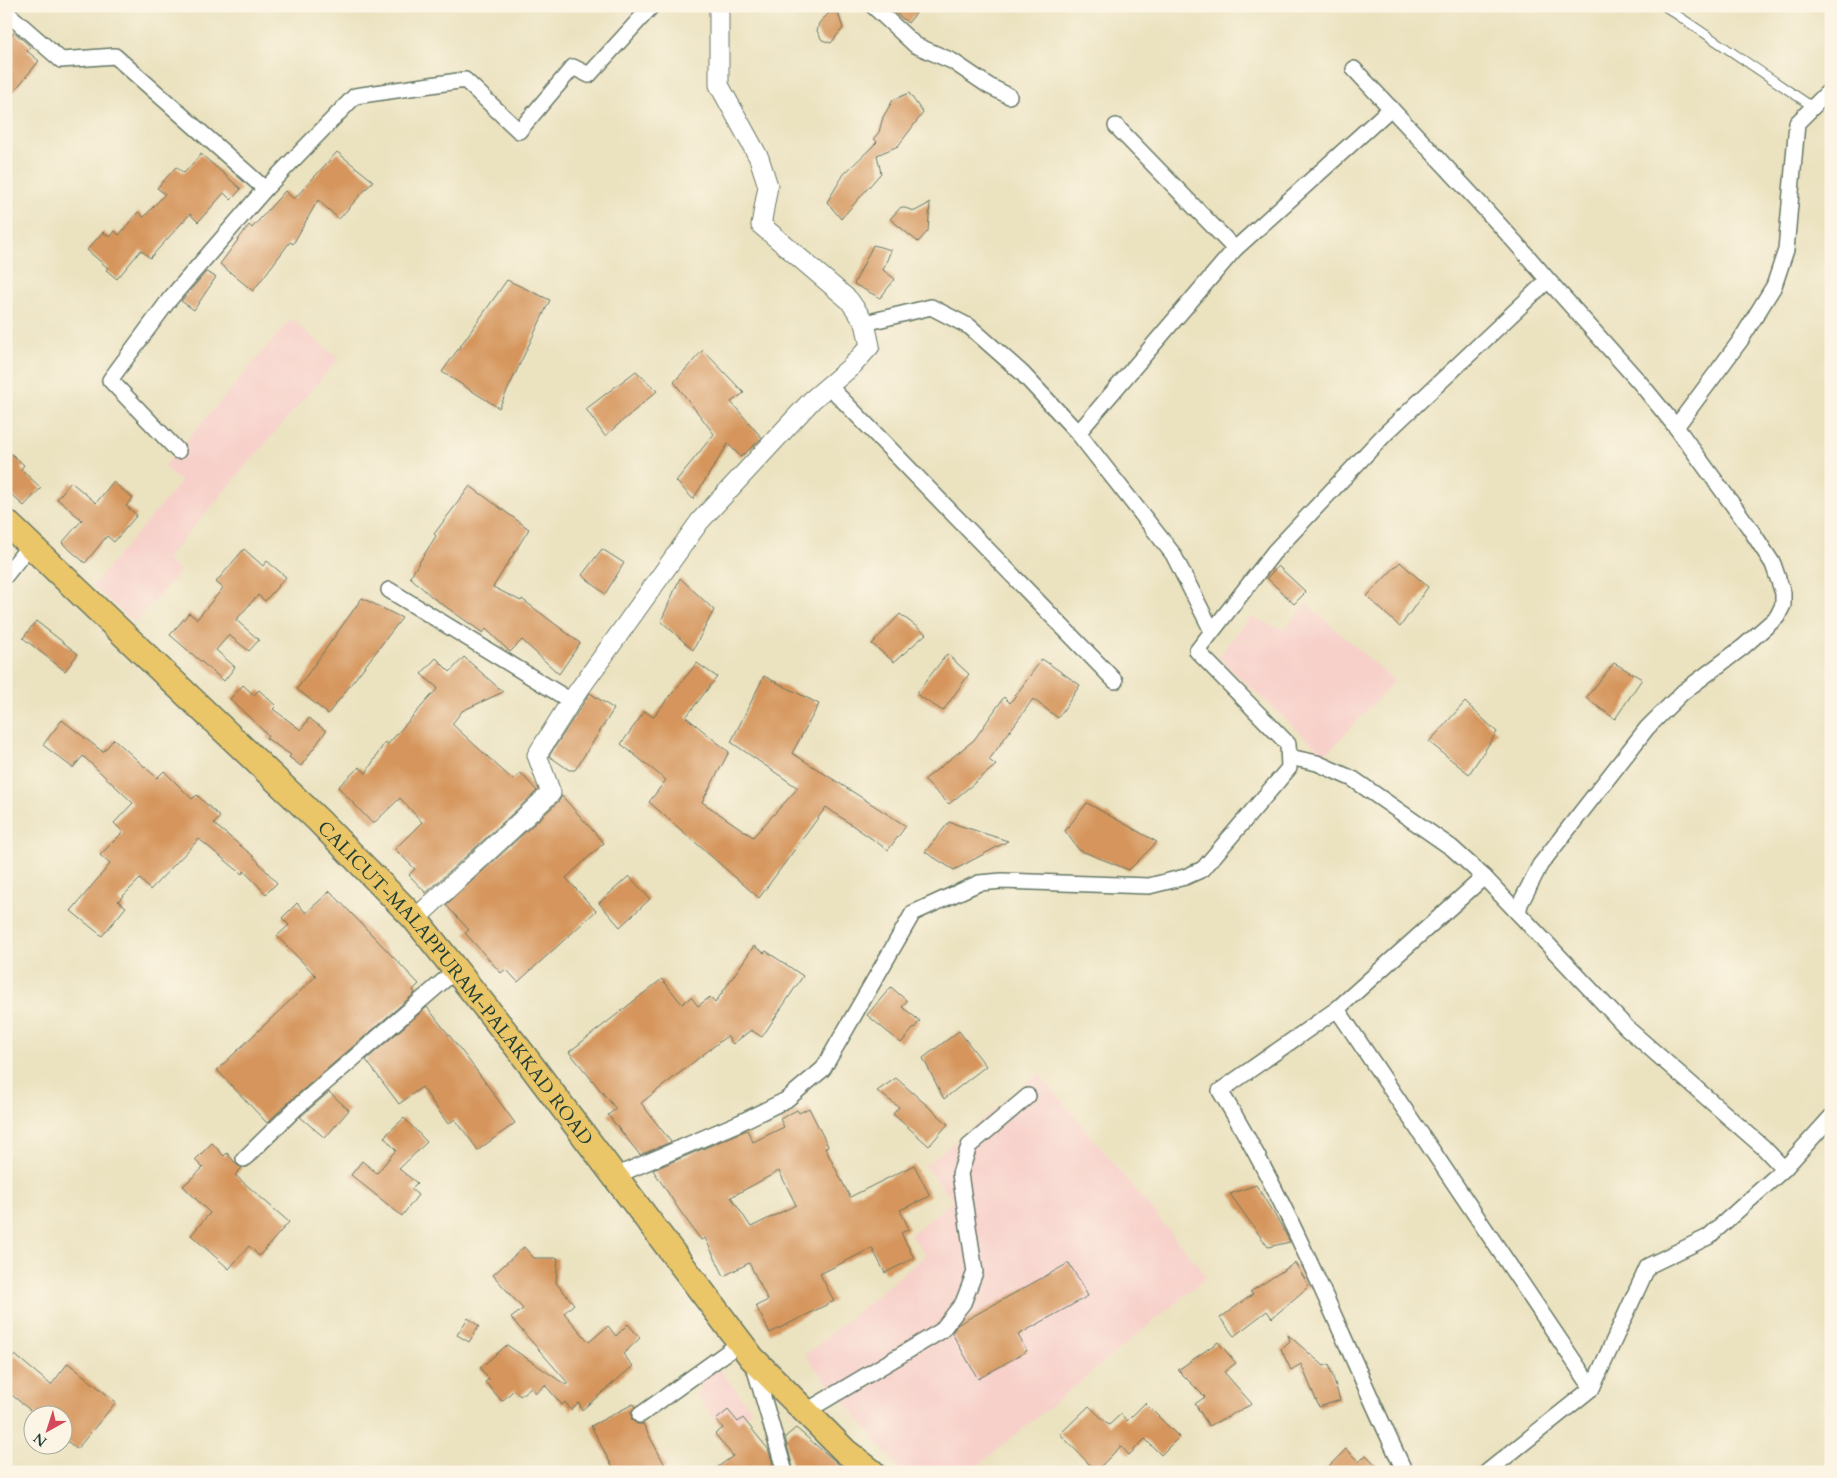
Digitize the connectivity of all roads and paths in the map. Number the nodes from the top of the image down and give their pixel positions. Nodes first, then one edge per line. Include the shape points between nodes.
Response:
1 (719, 6) edge
2 (873, 6) edge
3 (1664, 6) edge
4 (650, 8) dead end
5 (6, 12) edge
6 (1354, 68) dead end
7 (1831, 89) edge
8 (1009, 96) dead end
9 (1813, 107) junction
10 (1391, 108) junction
11 (1116, 126) dead end
12 (265, 189) junction
13 (1235, 249) junction
14 (1548, 280) junction
15 (865, 323) junction
16 (829, 386) junction
17 (1676, 427) junction
18 (1078, 433) junction
19 (178, 451) dead end
20 (6, 522) edge
21 (30, 545) junction
22 (6, 575) edge
23 (389, 590) dead end
24 (1212, 631) junction
25 (1115, 681) dead end
26 (571, 701) junction
27 (1288, 757) junction
28 (1484, 877) junction
29 (1518, 912) junction
30 (415, 918) junction
31 (456, 970) junction
32 (1337, 1009) junction
33 (1028, 1096) dead end
34 (1831, 1117) edge
35 (244, 1160) dead end
36 (1784, 1169) junction
37 (614, 1176) junction
38 (746, 1350) junction
39 (1592, 1388) junction
40 (805, 1412) junction
41 (640, 1415) dead end
42 (785, 1472) edge
43 (872, 1472) edge
44 (1405, 1472) edge
45 (1487, 1472) edge

1 - 15 street via 719,85 759,158 768,186 762,225 849,300
2 - 8 street via 915,45 952,61
3 - 9 lane
4 - 12 street via 589,75 573,67 519,132 465,80 355,96
5 - 12 street via 61,60 114,56
6 - 10 street
7 - 9 street
9 - 17 street via 1797,123 1786,250 1774,286 1740,341
10 - 13 street
10 - 14 street via 1497,220
11 - 13 street
12 - 19 street via 169,300 110,380
13 - 18 street
14 - 17 street
14 - 24 street via 1385,434 1274,552
15 - 16 street via 870,346
15 - 18 street via 930,307 970,327 1022,373
16 - 25 street
16 - 26 street via 812,400 700,521
17 - 29 street via 1773,564 1783,593 1783,605 1777,617 1683,692 1647,728 1540,866
18 - 24 street via 1173,554
20 - 21 highway, CALICUT-MALAPPURAM-PALAKKAD ROAD
21 - 22 street
21 - 30 highway, CALICUT-MALAPPURAM-PALAKKAD ROAD via 318,820
23 - 26 street
24 - 27 street via 1197,651 1288,744
26 - 30 street via 537,755 551,793
27 - 28 street via 1317,763 1353,779 1452,848
27 - 37 street via 1288,768 1213,858 1203,869 1185,877 1150,886 1011,881 979,883 913,914 823,1069 786,1100
28 - 29 street
28 - 32 street
29 - 36 street via 1627,1028
30 - 31 highway, CALICUT-MALAPPURAM-PALAKKAD ROAD
31 - 35 street via 296,1108
31 - 37 highway, CALICUT-MALAPPURAM-PALAKKAD ROAD
32 - 39 street
32 - 44 street via 1220,1091 1245,1131 1300,1242
33 - 40 street via 969,1146 960,1174 975,1272 963,1304 941,1330
34 - 36 street
36 - 39 street via 1708,1238 1648,1266
37 - 38 highway, CALICUT-MALAPPURAM-PALAKKAD ROAD
38 - 40 highway, CALICUT-MALAPPURAM-PALAKKAD ROAD
38 - 41 street
38 - 42 street
39 - 45 street
40 - 43 highway, CALICUT-MALAPPURAM-PALAKKAD ROAD

